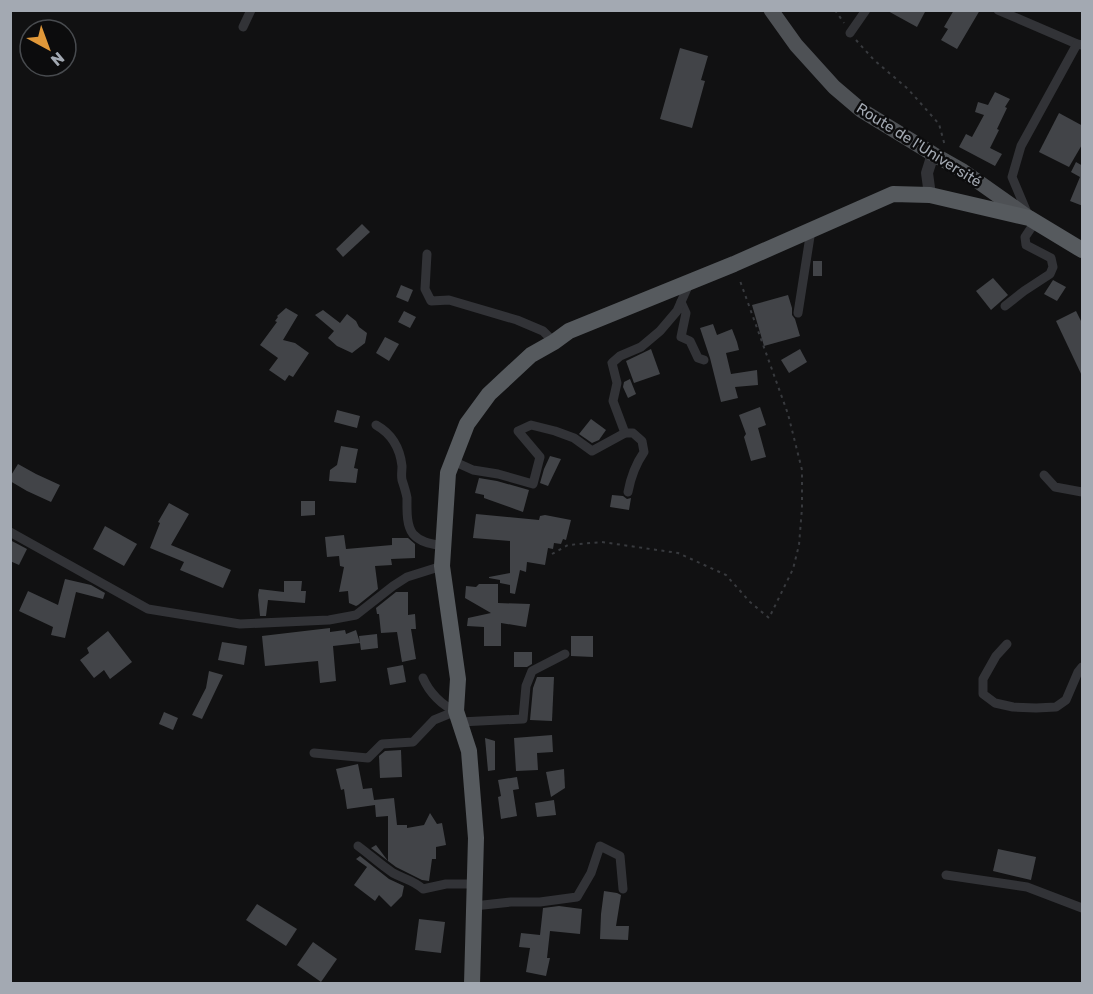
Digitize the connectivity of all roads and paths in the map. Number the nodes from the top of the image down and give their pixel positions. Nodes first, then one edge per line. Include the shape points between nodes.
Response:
1 (251, 10) edge
2 (771, 10) edge
3 (835, 10) edge
4 (866, 10) edge
5 (998, 10) edge
6 (243, 27) dead end
7 (850, 33) junction
8 (1080, 44) edge
9 (933, 154) junction
10 (930, 195) junction
11 (1032, 220) junction
12 (811, 230) junction
13 (1083, 250) edge
14 (427, 254) dead end
15 (734, 264) junction
16 (690, 282) junction
17 (681, 302) junction
18 (1005, 306) dead end
19 (798, 313) dead end
20 (554, 342) junction
21 (704, 360) dead end
22 (376, 425) dead end
23 (625, 433) junction
24 (453, 460) junction
25 (1044, 475) dead end
26 (628, 492) dead end
27 (1083, 492) edge
28 (10, 532) edge
29 (443, 546) junction
30 (552, 554) dead end
31 (442, 566) junction
32 (1007, 644) dead end
33 (565, 654) dead end
34 (1083, 667) edge
35 (423, 678) dead end
36 (458, 716) junction
37 (314, 753) dead end
38 (358, 846) dead end
39 (946, 875) dead end
40 (475, 884) junction
41 (622, 889) dead end
42 (474, 906) junction
43 (1083, 908) edge
44 (472, 984) edge

1 - 6 street
2 - 9 main road, Route de l'Université via 834,87 861,110
3 - 7 path
4 - 7 street
5 - 8 street
7 - 9 path via 939,124 946,149
8 - 11 street via 1021,146 1012,177
9 - 10 street via 927,173
9 - 11 main road, Route de l'Université
10 - 11 highway
10 - 12 highway via 893,194
11 - 13 highway
11 - 18 street via 1026,245 1051,258 1053,267 1050,274
12 - 15 highway
12 - 19 street
14 - 20 street via 425,290 431,301 449,300 516,320 543,331
15 - 16 highway
15 - 30 path via 788,414 802,470 799,545 793,568 769,618 726,574 678,553 602,542 568,545
16 - 17 street
16 - 20 highway via 569,331
17 - 21 street via 686,313 681,337 690,341 698,358
17 - 23 street via 660,331 612,363 617,383 613,401
20 - 24 highway via 531,355 489,394 467,424
22 - 29 street via 396,443 412,533 429,544
23 - 24 street via 592,451 555,431 531,425 518,431 540,457 533,484 473,470
23 - 26 street via 633,432 642,441 644,452 636,463
24 - 29 highway via 448,473
25 - 27 street via 1055,487
28 - 31 street via 148,609 240,624 356,615 407,578
29 - 31 highway
31 - 36 highway via 458,679
32 - 34 street via 983,679 983,694 995,703 1056,707 1066,700
33 - 36 street via 532,671 526,686 523,719
35 - 36 street via 441,702
36 - 37 street via 434,720 413,742 382,744 368,758
36 - 40 highway via 469,751 476,838
38 - 40 street via 423,889
39 - 43 street via 1027,887
40 - 42 highway
41 - 42 street via 620,856 600,846 577,897
42 - 44 highway

